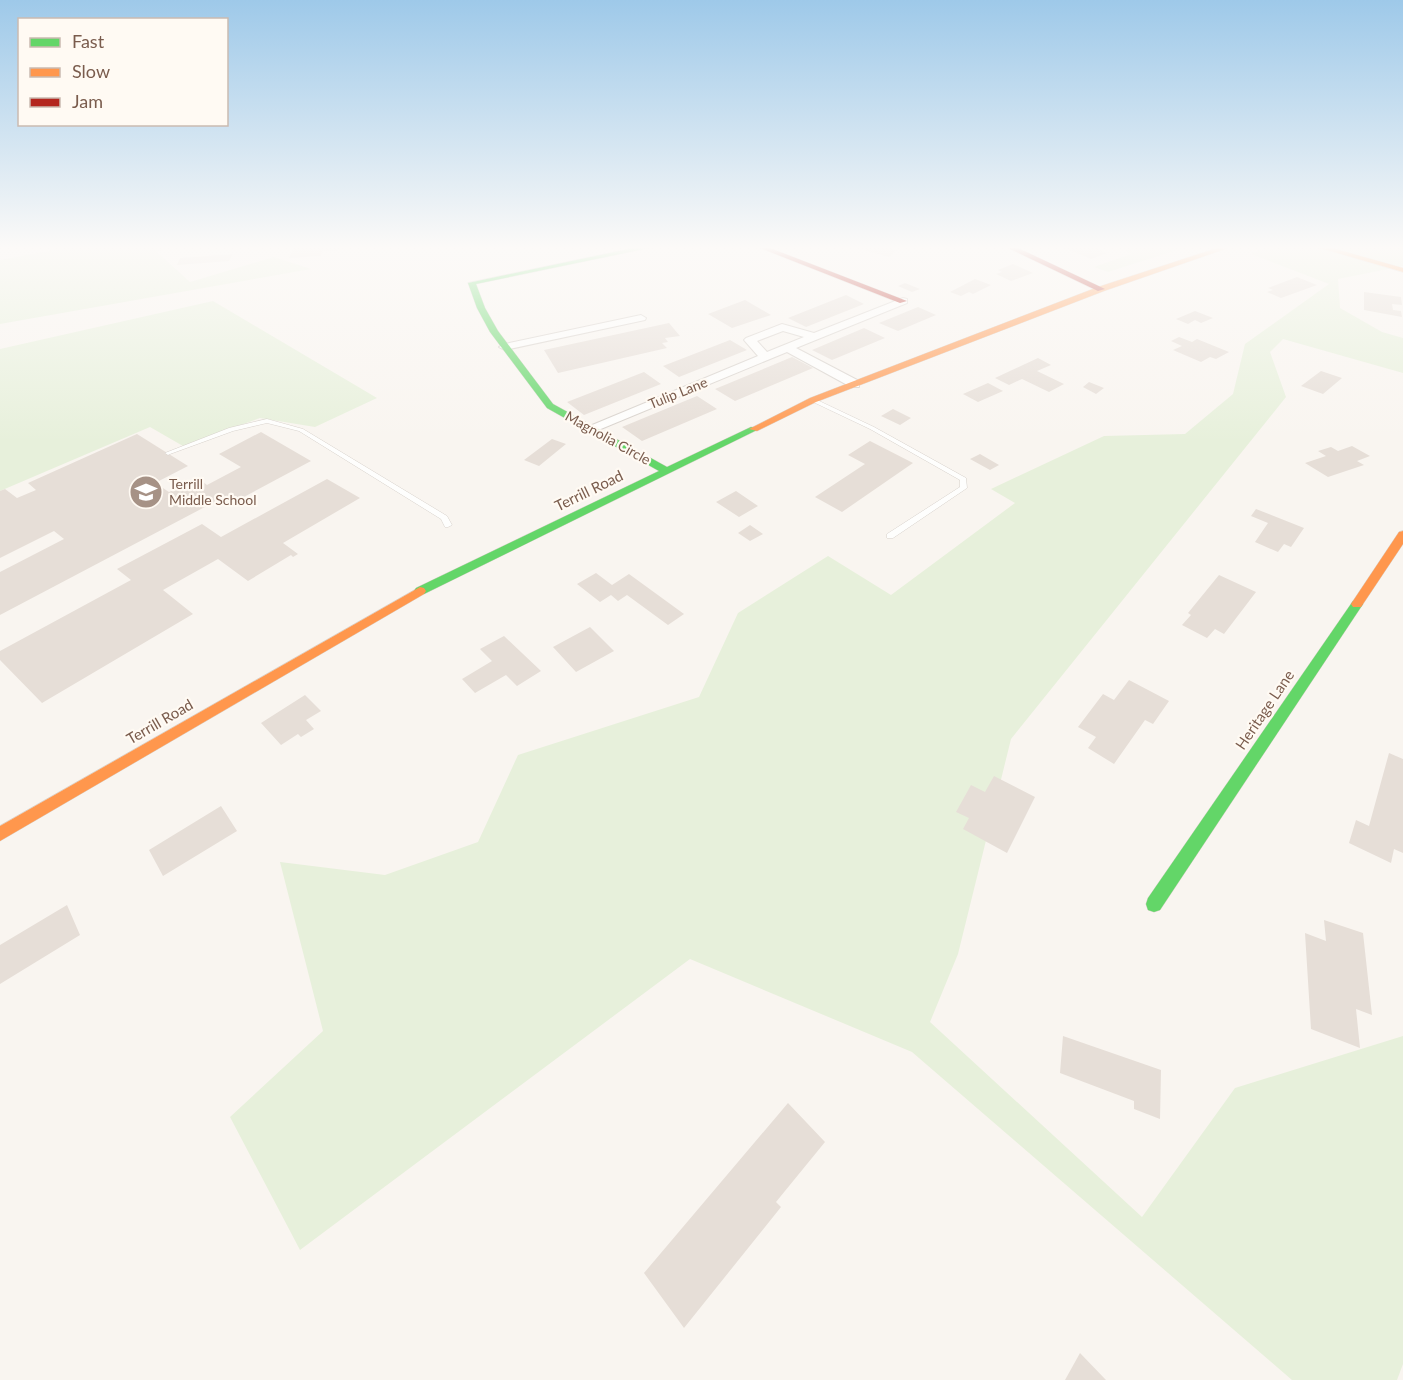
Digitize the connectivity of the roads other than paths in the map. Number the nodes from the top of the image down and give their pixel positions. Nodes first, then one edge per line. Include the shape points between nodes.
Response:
1 (483, 312) edge
2 (875, 312) edge
3 (1040, 312) edge
4 (641, 318) dead end
5 (815, 337) junction
6 (505, 347) junction
7 (787, 348) junction
8 (765, 357) junction
9 (855, 384) junction
10 (813, 400) junction
11 (591, 428) junction
12 (168, 453) dead end
13 (668, 471) junction
14 (448, 525) dead end
15 (1403, 535) edge
16 (890, 536) dead end
17 (0, 834) edge
18 (1154, 904) dead end

1 - 6 street, Magnolia Circle
2 - 5 street, Tulip Lane
3 - 9 street, Terrill Road
4 - 6 street
5 - 7 street, Tulip Lane
5 - 8 street via 782,327 750,340
6 - 11 street, Magnolia Circle via 544,393 550,406
7 - 8 street, Tulip Lane
7 - 9 street
8 - 11 street, Tulip Lane
9 - 10 street, Terrill Road
10 - 13 street, Terrill Road
10 - 16 lane via 964,479 963,488
11 - 13 street, Magnolia Circle
12 - 14 lane via 231,429 267,421 301,430 444,518
13 - 17 street, Terrill Road via 410,596
15 - 18 street, Heritage Lane

